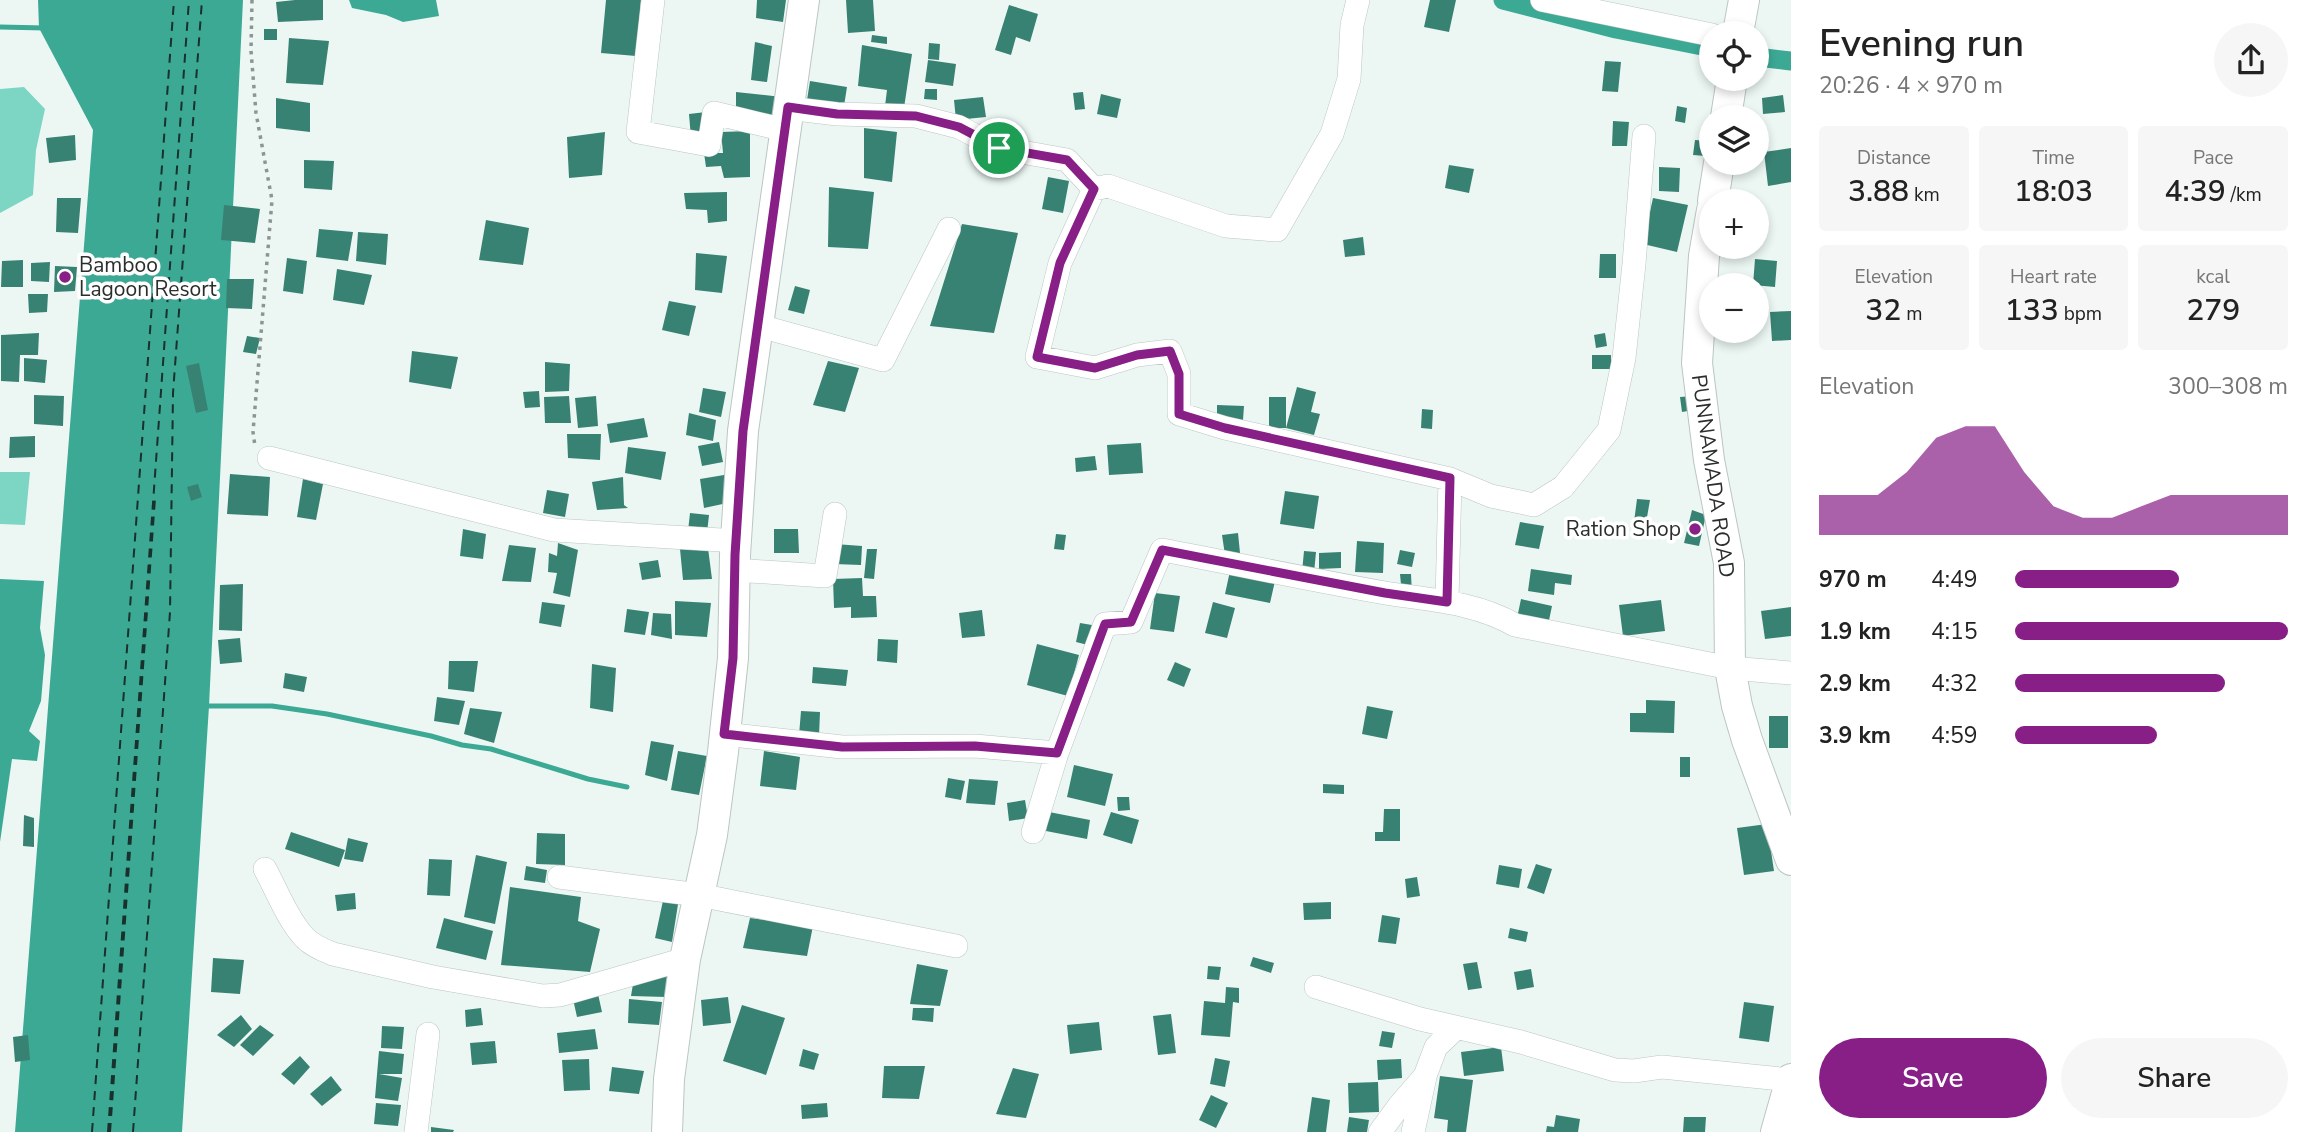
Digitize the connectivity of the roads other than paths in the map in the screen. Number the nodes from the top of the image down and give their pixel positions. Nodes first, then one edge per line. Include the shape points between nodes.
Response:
1 (653, 0) edge
2 (804, 0) edge
3 (1358, 0) edge
4 (1542, 0) edge
5 (1744, 0) edge
6 (1740, 21) edge
7 (1699, 32) edge
8 (787, 119) junction
9 (1644, 136) dead end
10 (1094, 189) junction
11 (949, 229) dead end
12 (1704, 259) edge
13 (756, 325) junction
14 (269, 458) road end
15 (1450, 478) junction
16 (835, 514) dead end
17 (736, 555) junction
18 (1447, 602) junction
19 (1730, 668) junction
20 (1791, 673) edge
21 (724, 734) junction
22 (1057, 753) junction
23 (1032, 832) dead end
24 (1791, 860) edge
25 (265, 869) dead end
26 (559, 877) dead end
27 (699, 895) junction
28 (956, 946) dead end
29 (685, 959) junction
30 (1316, 987) dead end
31 (1456, 1028) junction
32 (428, 1034) dead end
33 (1425, 1076) junction
34 (1791, 1080) edge
35 (416, 1132) edge
36 (667, 1132) edge
37 (1380, 1132) edge
38 (1413, 1132) edge
39 (1776, 1132) edge

1 - 8 street via 638,132 709,145 714,113
2 - 8 main road
3 - 10 street via 1349,79 1332,134 1277,230 1226,226 1108,186
4 - 7 street
5 - 6 main road
8 - 10 street via 837,114 916,116 959,127 999,148 1067,160
8 - 13 main road
9 - 15 street via 1623,358 1609,430 1563,487 1534,505 1492,496
10 - 15 street via 1060,263 1037,357 1095,368 1170,351 1179,374 1179,414
11 - 13 street via 883,360
12 - 19 main road, PUNNAMADA ROAD via 1697,363 1728,563
13 - 17 main road via 743,431
14 - 17 street via 554,530
15 - 18 street
16 - 17 street via 825,576
17 - 21 main road via 733,658
18 - 19 street via 1498,615 1515,625
18 - 22 street via 1162,550 1131,622 1105,624
19 - 20 street
19 - 24 main road, PUNNAMADA ROAD via 1747,740
21 - 22 street via 842,747 975,746
21 - 27 main road via 712,835
22 - 23 street
25 - 29 street via 305,939 332,954 433,977 560,995
26 - 27 street
27 - 28 street
27 - 29 main road
29 - 36 main road
30 - 31 street
31 - 33 street via 1436,1046
31 - 34 street via 1627,1072 1662,1067
32 - 35 street
33 - 37 street
33 - 38 street
34 - 39 main road

